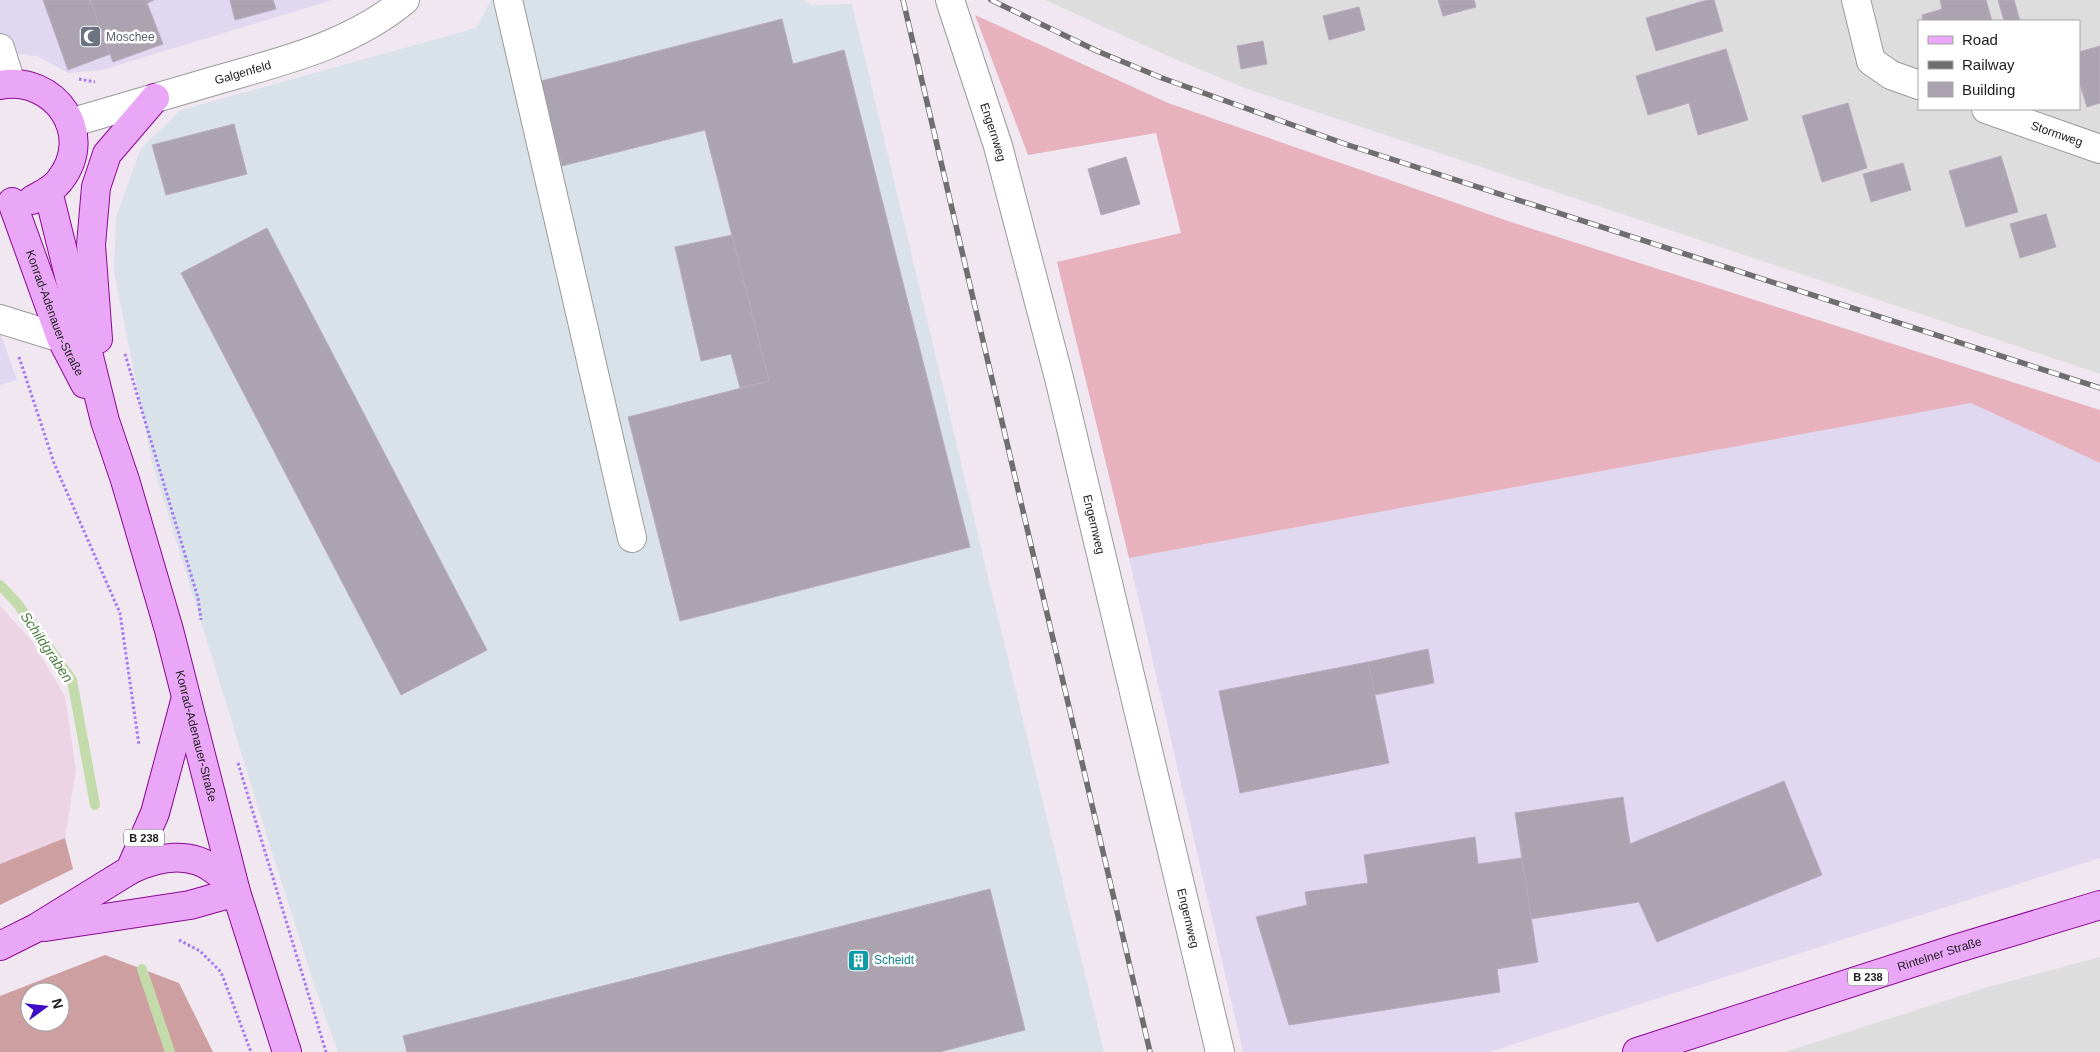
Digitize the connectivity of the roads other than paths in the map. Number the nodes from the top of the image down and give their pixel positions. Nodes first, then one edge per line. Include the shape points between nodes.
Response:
1 (405, 0) edge
2 (508, 0) edge
3 (950, 0) edge
4 (1856, 0) edge
5 (0, 48) edge
6 (6, 84) edge
7 (1918, 85) edge
8 (155, 98) junction
9 (1989, 110) edge
10 (70, 123) junction
11 (2100, 149) edge
12 (48, 191) junction
13 (6, 201) edge
14 (3, 319) edge
15 (61, 338) junction
16 (105, 421) junction
17 (632, 538) dead end
18 (185, 698) junction
19 (130, 870) junction
20 (236, 892) junction
21 (2100, 905) edge
22 (36, 928) junction
23 (0, 946) edge
24 (287, 1052) edge
25 (1220, 1052) edge
26 (1637, 1052) edge

1 - 8 street, Galgenfeld via 345,39 297,57
2 - 17 street
3 - 25 street, Engernweg via 998,146 1060,378
4 - 7 street via 1871,61 1891,75
5 - 6 street
6 - 10 main road via 30,85 48,93 62,106
8 - 10 street, Galgenfeld
8 - 16 main road via 107,154 96,187 91,245
9 - 11 street, Stormweg
10 - 12 main road via 74,138 73,154 60,181
12 - 13 main road via 31,200
12 - 16 main road, Konrad-Adenauer-Straße
13 - 15 main road, Konrad-Adenauer-Straße
14 - 15 street
15 - 16 main road, Konrad-Adenauer-Straße
16 - 18 main road, Konrad-Adenauer-Straße via 169,630
18 - 19 main road, B 238 via 156,813
18 - 20 main road, Konrad-Adenauer-Straße
19 - 20 main road, B 238 via 150,860 197,859 216,871
19 - 22 main road, B 238
20 - 22 main road, B 238 via 190,905
20 - 24 main road, Konrad-Adenauer-Straße
21 - 26 main road, Rintelner Straße / B 238
22 - 23 main road, B 238

